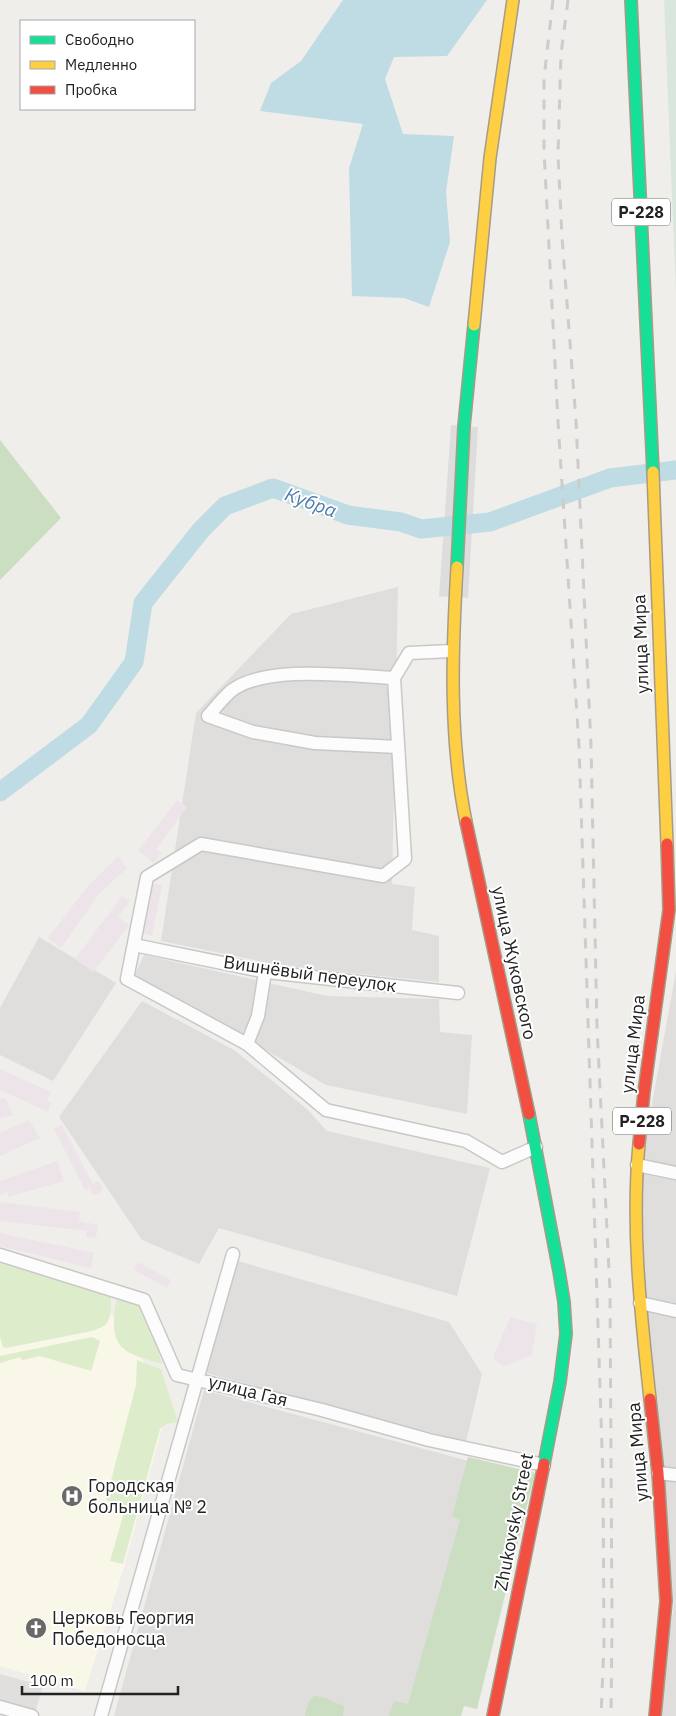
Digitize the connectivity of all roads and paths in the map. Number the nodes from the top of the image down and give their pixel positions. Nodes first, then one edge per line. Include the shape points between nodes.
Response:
1 (513, 0) edge
2 (631, 0) edge
3 (452, 651) junction
4 (394, 678) junction
5 (398, 747) junction
6 (672, 911) edge
7 (134, 945) junction
8 (265, 972) junction
9 (458, 993) dead end
10 (247, 1044) junction
11 (536, 1147) junction
12 (637, 1165) junction
13 (676, 1173) edge
14 (233, 1254) dead end
15 (0, 1255) edge
16 (640, 1304) junction
17 (676, 1311) edge
18 (197, 1378) junction
19 (544, 1465) junction
20 (658, 1473) junction
21 (676, 1475) edge
22 (671, 1602) edge
23 (0, 1707) edge
24 (32, 1716) edge
25 (101, 1716) edge
26 (492, 1716) edge
27 (655, 1716) edge

1 - 3 main road, улица Жуковского via 489,167 464,426
2 - 6 main road, улица Мира / Р-228
3 - 4 street via 409,653
3 - 11 main road, улица Жуковского via 454,728 462,802
4 - 5 street
4 - 5 street via 287,674 253,679 232,691 208,716 253,732 315,743
5 - 7 street via 405,859 383,876 201,844 147,877
6 - 12 main road, улица Мира / Р-228 via 644,1092
7 - 8 street, Вишнёвый переулок
7 - 10 street via 127,979
8 - 9 street, Вишнёвый переулок
8 - 10 street via 258,1016
10 - 11 street via 326,1110 466,1141 502,1162
11 - 19 main road, Zhukovsky Street via 559,1270 566,1334
12 - 13 street
12 - 16 main road, улица Мира / Р-228
14 - 18 street
15 - 18 street, улица Гая via 144,1300 178,1375
16 - 17 street
16 - 20 main road, улица Мира / Р-228
18 - 19 street, улица Гая via 429,1440
18 - 25 street
19 - 26 main road, Zhukovsky Street
20 - 21 street
20 - 22 main road, улица Мира / Р-228
22 - 27 main road, улица Мира / Р-228
23 - 24 street

